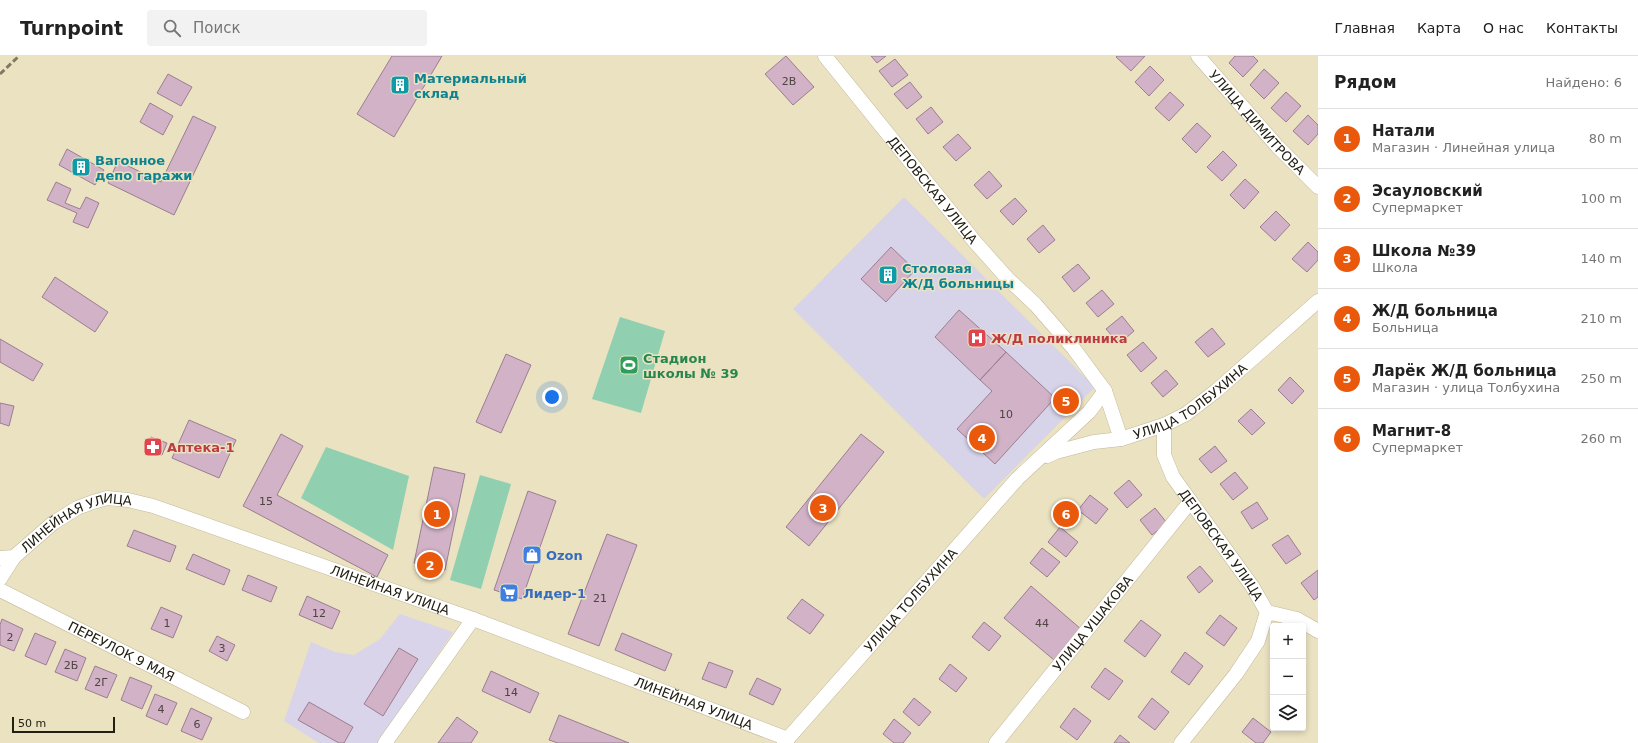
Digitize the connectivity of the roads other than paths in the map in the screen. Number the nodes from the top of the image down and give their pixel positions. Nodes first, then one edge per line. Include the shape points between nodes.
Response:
1 (825, 56) edge
2 (1198, 56) edge
3 (1318, 187) edge
4 (1318, 301) edge
5 (1105, 391) junction
6 (1164, 425) junction
7 (1121, 439) junction
8 (1039, 460) junction
9 (1190, 502) junction
10 (7, 558) edge
11 (0, 579) edge
12 (0, 590) edge
13 (1266, 612) junction
14 (473, 619) junction
15 (1318, 630) edge
16 (242, 712) dead end
17 (786, 741) edge
18 (385, 743) edge
19 (996, 743) edge
20 (1181, 743) edge

1 - 5 street, ДЕПОВСКАЯ УЛИЦА via 975,242 1008,279 1035,304
2 - 3 street, УЛИЦА ДИМИТРОВА via 1277,146
4 - 6 street, УЛИЦА ТОЛБУХИНА via 1216,390 1186,414
5 - 7 street, ДЕПОВСКАЯ УЛИЦА
5 - 8 street, УЛИЦА ТОЛБУХИНА via 1089,412
6 - 7 street, УЛИЦА ТОЛБУХИНА
6 - 9 street, ДЕПОВСКАЯ УЛИЦА via 1164,455 1173,477
7 - 8 street, УЛИЦА ТОЛБУХИНА via 1094,442 1056,452
8 - 17 street, УЛИЦА ТОЛБУХИНА via 1016,479
9 - 13 street, ДЕПОВСКАЯ УЛИЦА via 1252,586
9 - 19 street, УЛИЦА УШАКОВА
10 - 11 street, ЛИНЕЙНАЯ УЛИЦА
10 - 14 street, ЛИНЕЙНАЯ УЛИЦА via 77,508 107,498 128,500 153,506
12 - 16 street, ПЕРЕУЛОК 9 МАЯ
13 - 15 street, ДЕПОВСКАЯ УЛИЦА via 1297,619
13 - 20 street via 1258,642
14 - 17 street, ЛИНЕЙНАЯ УЛИЦА
14 - 18 street

